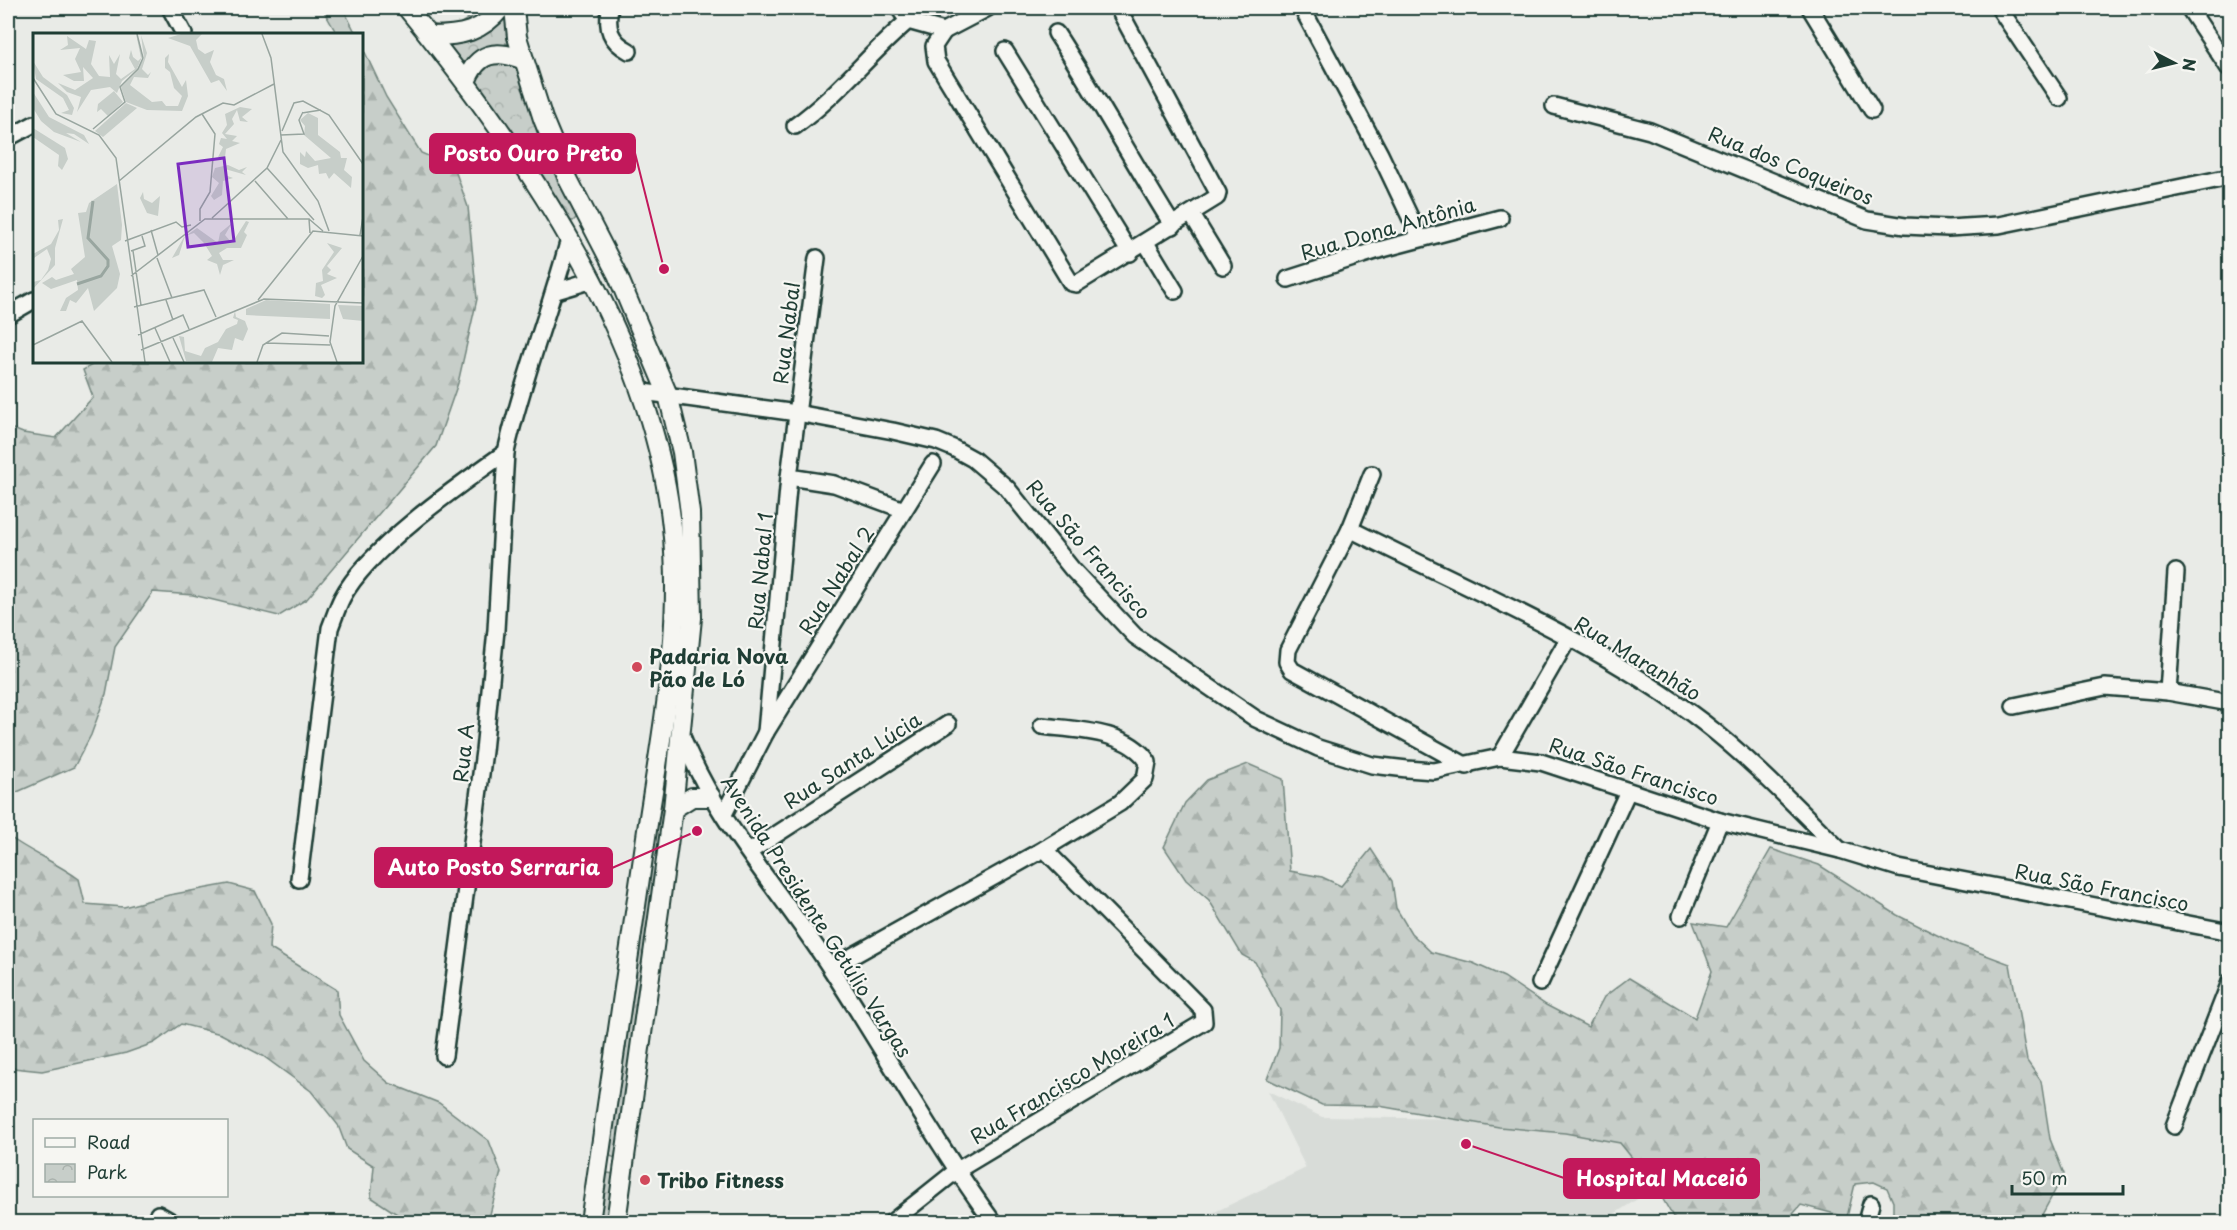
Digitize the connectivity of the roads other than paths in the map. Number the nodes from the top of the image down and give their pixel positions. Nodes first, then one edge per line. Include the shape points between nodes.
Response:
1 (170, 8) edge
2 (407, 8) edge
3 (501, 8) edge
4 (514, 8) edge
5 (610, 8) edge
6 (899, 8) edge
7 (988, 8) edge
8 (1118, 8) edge
9 (1302, 8) edge
10 (1810, 8) edge
11 (1999, 8) edge
12 (2189, 8) edge
13 (908, 21) junction
14 (944, 31) junction
15 (183, 33) edge
16 (1056, 33) dead end
17 (431, 36) junction
18 (629, 51) dead end
19 (1005, 51) dead end
20 (524, 60) junction
21 (2229, 70) edge
22 (466, 82) junction
23 (2059, 98) dead end
24 (1554, 106) dead end
25 (1872, 110) dead end
26 (33, 125) edge
27 (795, 126) dead end
28 (8, 138) edge
29 (2229, 177) edge
30 (1192, 215) junction
31 (1500, 218) dead end
32 (1173, 226) junction
33 (1420, 238) junction
34 (569, 239) junction
35 (1146, 243) junction
36 (1130, 253) junction
37 (817, 258) dead end
38 (1223, 266) dead end
39 (1288, 279) dead end
40 (593, 280) junction
41 (556, 291) junction
42 (1175, 291) dead end
43 (33, 301) edge
44 (8, 315) edge
45 (643, 392) junction
46 (668, 395) junction
47 (797, 413) junction
48 (506, 452) junction
49 (933, 464) dead end
50 (1372, 474) dead end
51 (789, 477) junction
52 (904, 510) junction
53 (1350, 529) junction
54 (2175, 572) dead end
55 (1568, 639) junction
56 (669, 681) junction
57 (2168, 692) junction
58 (2229, 703) edge
59 (2014, 706) dead end
60 (948, 724) dead end
61 (1042, 726) dead end
62 (766, 732) junction
63 (681, 733) junction
64 (1500, 757) junction
65 (1467, 766) junction
66 (1628, 791) junction
67 (711, 797) junction
68 (673, 808) junction
69 (724, 813) junction
70 (1720, 821) junction
71 (1044, 849) junction
72 (1840, 850) junction
73 (749, 852) junction
74 (299, 879) dead end
75 (1681, 916) dead end
76 (2229, 932) edge
77 (831, 968) junction
78 (2229, 982) edge
79 (1540, 983) dead end
80 (444, 1056) dead end
81 (2174, 1126) dead end
82 (599, 1164) junction
83 (623, 1171) junction
84 (956, 1171) junction
85 (1871, 1203) dead end
86 (158, 1214) dead end
87 (172, 1222) edge
88 (590, 1222) edge
89 (616, 1222) edge
90 (892, 1222) edge
91 (993, 1222) edge
92 (1866, 1222) edge

1 - 15 street
2 - 17 main road
3 - 17 main road via 478,30
4 - 20 main road
5 - 18 street via 609,33 617,45
6 - 13 street
7 - 14 street
8 - 30 street via 1218,189 1217,197
9 - 33 street
10 - 25 street
11 - 23 street
12 - 21 street
13 - 14 street
13 - 27 street via 827,102
14 - 36 street via 934,46 936,61 1071,283 1076,284
16 - 32 street
17 - 22 main road
19 - 36 street
20 - 22 main road via 504,53 492,54 475,64
20 - 46 main road via 568,179 617,274
22 - 34 main road
24 - 29 street, Rua dos Coqueiros via 1650,131 1867,220 1905,226 1999,225
26 - 28 street
30 - 32 street
30 - 38 street
31 - 33 street, Rua Dona Antônia
32 - 35 street
33 - 39 street, Rua Dona Antônia
34 - 40 main road
34 - 41 street, Rua A
35 - 36 street
35 - 42 street
37 - 47 street, Rua Nabal
40 - 41 street
40 - 45 main road
41 - 48 street, Rua A via 516,408
43 - 44 street
45 - 46 street, Rua São Francisco
45 - 56 main road via 672,526 676,579
46 - 47 street, Rua São Francisco
46 - 63 main road via 682,452 690,513 692,618
47 - 51 street, Rua Nabal 1
47 - 65 street, Rua São Francisco via 936,441 973,459 1007,488 1072,569 1135,636 1256,720 1318,748 1372,765 1434,771
48 - 74 street via 448,493 371,560 342,597 330,628
48 - 80 street, Rua A via 496,630 484,751
49 - 52 street, Rua Nabal 2
50 - 53 street
51 - 52 street via 834,484
51 - 62 street, Rua Nabal 1
52 - 62 street, Rua Nabal 2
53 - 55 street, Rua Maranhão
53 - 65 street via 1288,650 1287,662 1292,670
54 - 57 street
55 - 64 street
55 - 72 street, Rua Maranhão via 1607,659 1704,724 1776,786
56 - 63 street, Avenida Presidente Getúlio Vargas
56 - 82 main road
57 - 58 street
57 - 59 street via 2105,687
60 - 73 street, Rua Santa Lúcia
61 - 71 street via 1103,735 1143,753 1148,762 1138,788
62 - 69 street, Rua Nabal 2
63 - 67 street, Avenida Presidente Getúlio Vargas
63 - 68 main road
64 - 65 street, Rua São Francisco
64 - 66 street, Rua São Francisco via 1563,767
66 - 70 street, Rua São Francisco
66 - 79 street
67 - 68 main road via 692,797
67 - 69 street, Avenida Presidente Getúlio Vargas
68 - 83 main road
69 - 73 street, Avenida Presidente Getúlio Vargas
70 - 72 street, Rua São Francisco
70 - 75 street
71 - 77 street
71 - 84 street, Rua Francisco Moreira 1 via 1203,1010 1205,1018 1203,1024
72 - 76 street, Rua São Francisco via 1899,868
73 - 77 street, Avenida Presidente Getúlio Vargas
77 - 84 street, Avenida Presidente Getúlio Vargas
78 - 81 street
82 - 83 main road via 614,1165
82 - 88 main road
83 - 89 main road
84 - 90 street, Rua Francisco Moreira 1
84 - 91 street, Avenida Presidente Getúlio Vargas
85 - 92 street
86 - 87 street

